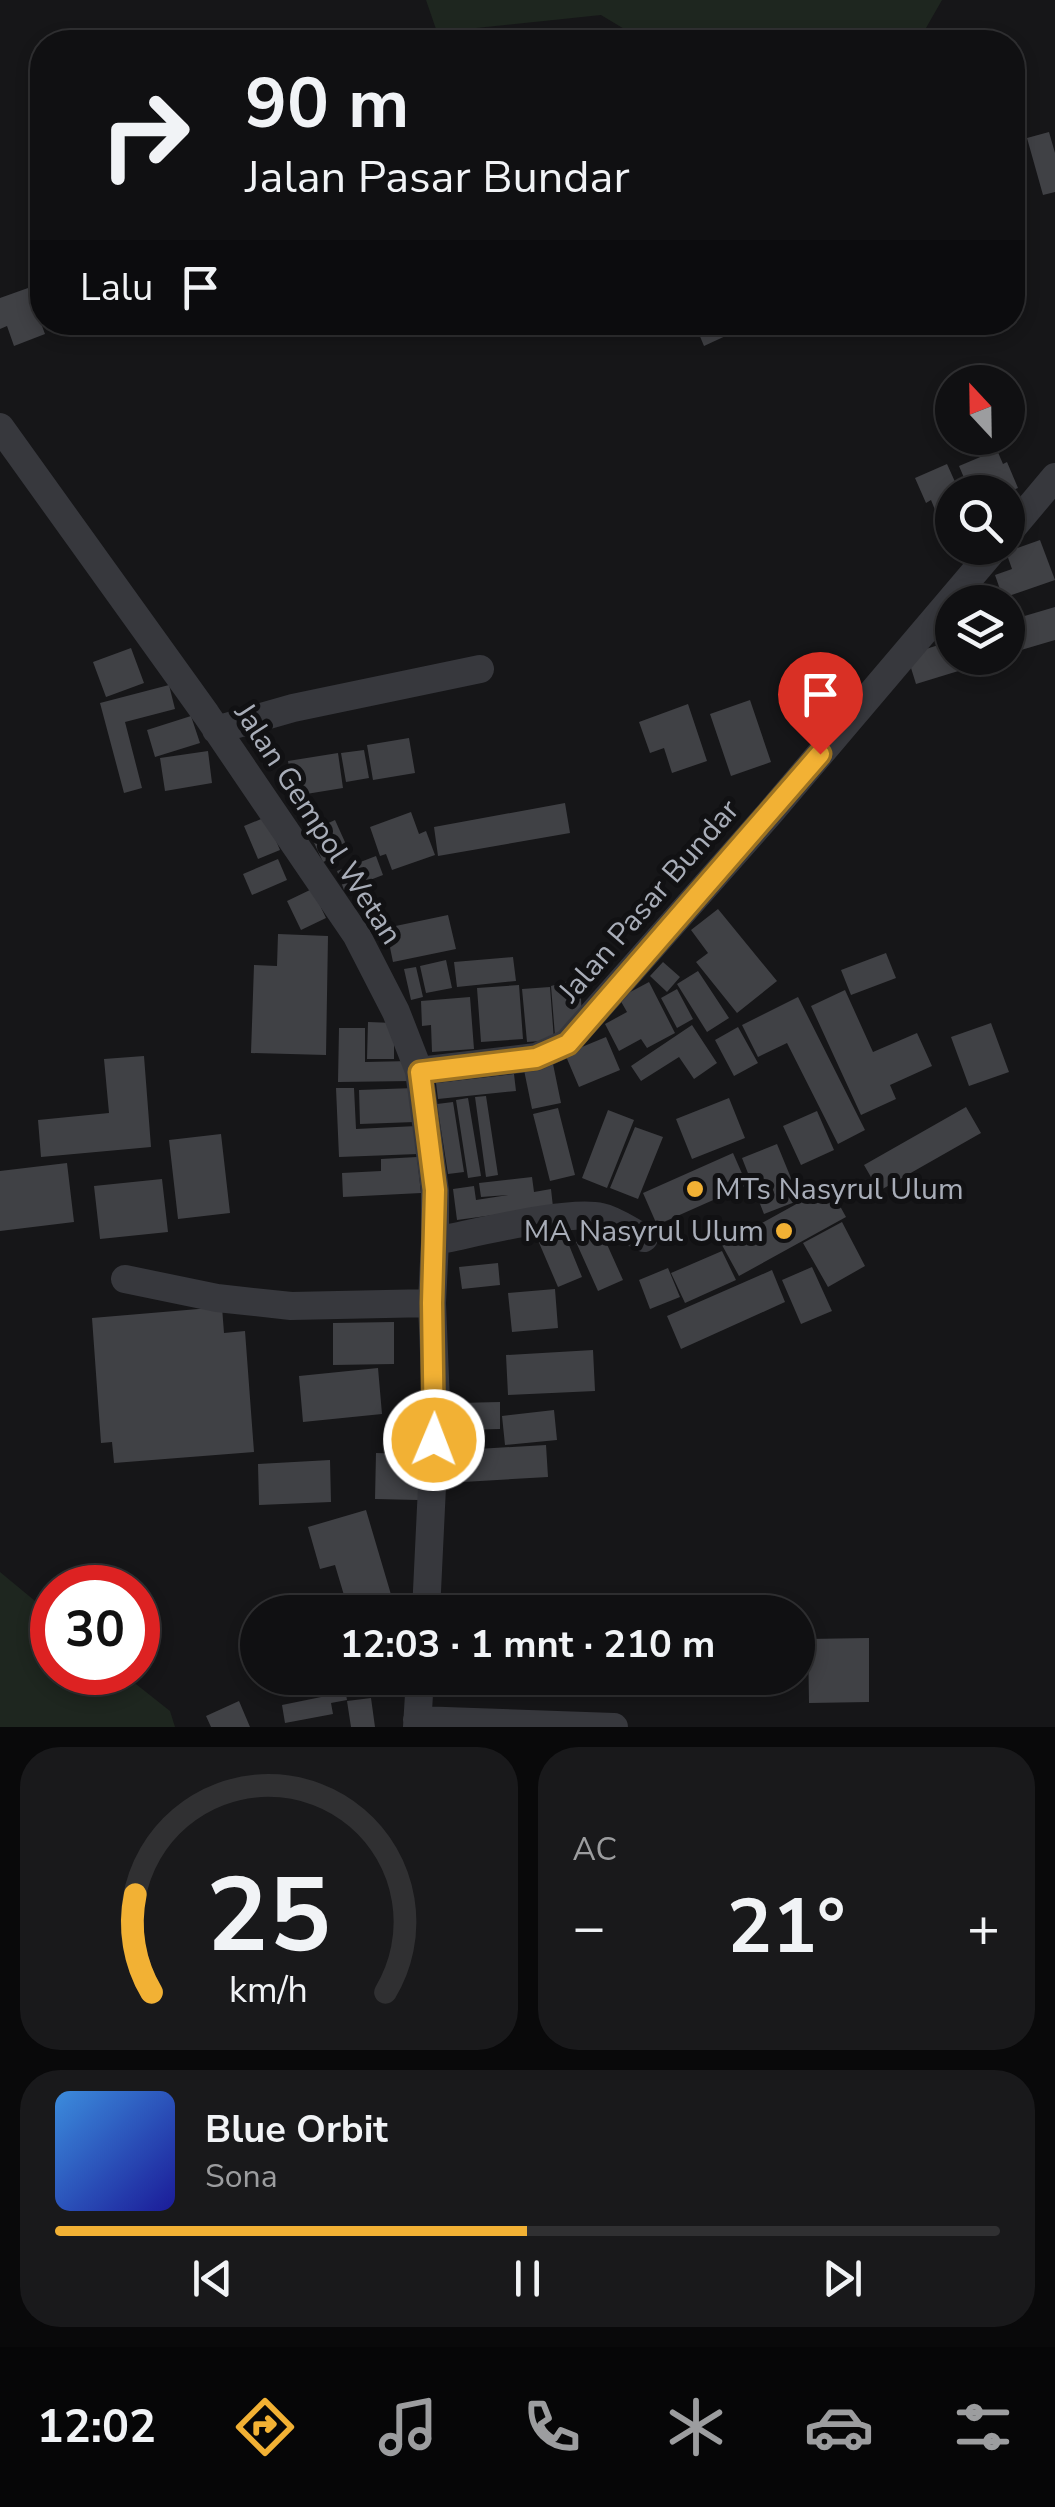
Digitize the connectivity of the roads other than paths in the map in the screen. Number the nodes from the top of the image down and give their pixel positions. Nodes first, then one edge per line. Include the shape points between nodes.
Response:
1 (0, 426) edge
2 (1055, 476) edge
3 (1025, 512) edge
4 (981, 565) edge
5 (480, 669) dead end
6 (216, 730) junction
7 (420, 1072) junction
8 (644, 1238) dead end
9 (435, 1240) junction
10 (125, 1279) dead end
11 (432, 1303) junction
12 (427, 1595) edge
13 (419, 1695) edge
14 (417, 1724) edge
15 (614, 1727) edge

1 - 6 street, Jalan Gempol Wetan
2 - 3 street
4 - 7 street, Jalan Pasar Bundar via 568,1044 536,1058
5 - 6 street
6 - 7 street, Jalan Gempol Wetan via 358,936
7 - 9 street, Jalan Gempol Wetan
8 - 9 street via 590,1216
9 - 11 street, Jalan Gempol Wetan
10 - 11 street via 291,1306
11 - 12 street, Jalan Gempol Wetan via 436,1403
13 - 14 street
14 - 15 street

